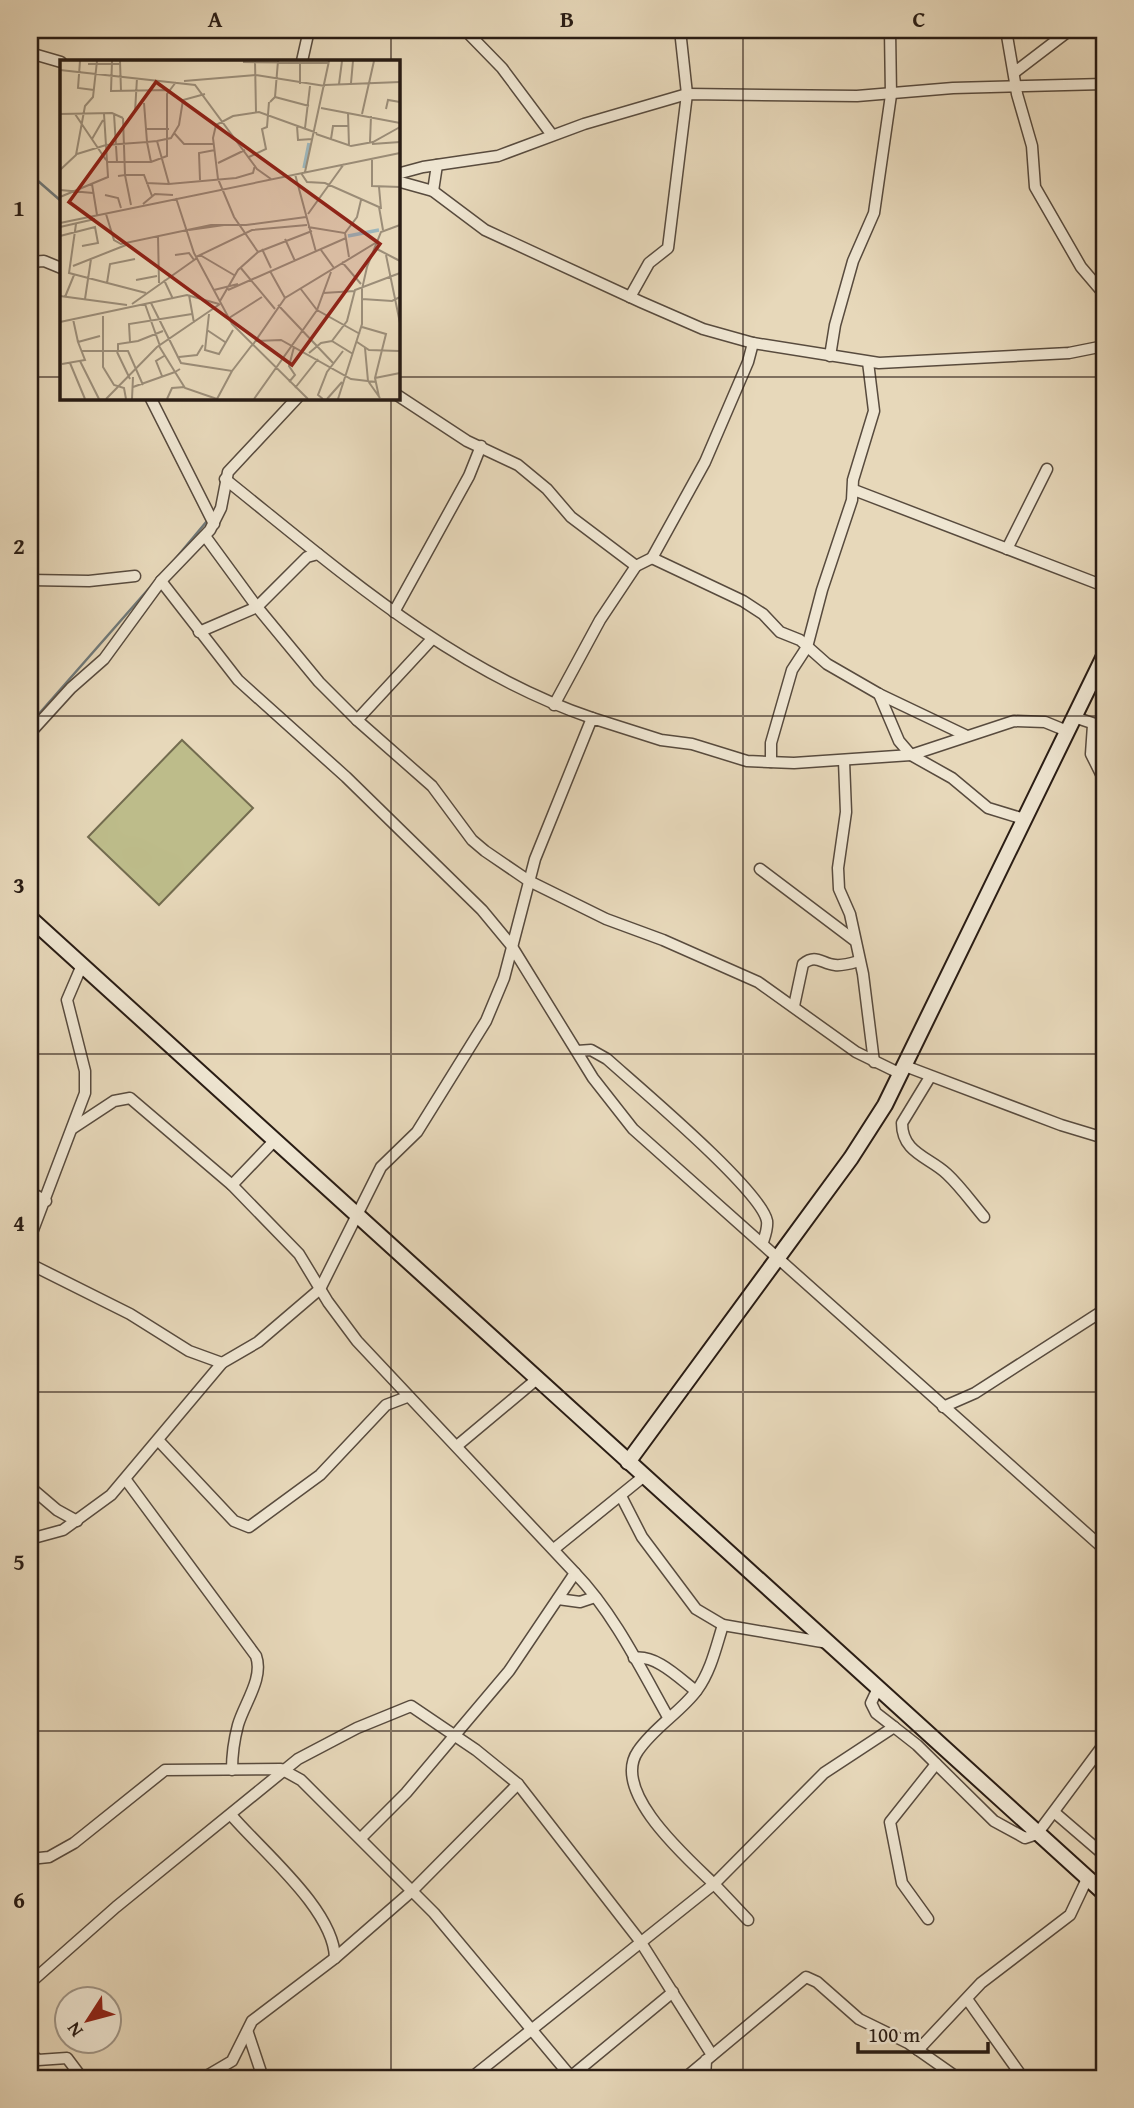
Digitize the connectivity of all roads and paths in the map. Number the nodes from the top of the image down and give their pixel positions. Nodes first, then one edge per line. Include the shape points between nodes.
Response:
1 (309, 30) edge
2 (465, 30) edge
3 (680, 30) edge
4 (890, 30) edge
5 (1006, 30) edge
6 (1070, 30) edge
7 (30, 53) edge
8 (302, 60) edge
9 (60, 62) edge
10 (1015, 72) junction
11 (1104, 84) edge
12 (1017, 88) junction
13 (688, 94) junction
14 (891, 95) junction
15 (552, 135) junction
16 (437, 166) junction
17 (399, 174) edge
18 (399, 181) edge
19 (433, 191) junction
20 (30, 262) edge
21 (60, 268) edge
22 (1104, 294) edge
23 (630, 297) junction
24 (753, 343) junction
25 (1104, 346) edge
26 (830, 356) junction
27 (868, 362) junction
28 (399, 396) edge
29 (151, 399) edge
30 (296, 399) edge
31 (481, 446) junction
32 (1046, 469) dead end
33 (225, 479) junction
34 (854, 490) junction
35 (215, 524) junction
36 (205, 536) junction
37 (1007, 549) junction
38 (318, 554) junction
39 (652, 558) junction
40 (636, 566) junction
41 (135, 576) dead end
42 (30, 580) edge
43 (161, 582) junction
44 (1104, 586) edge
45 (257, 607) junction
46 (394, 612) junction
47 (200, 632) junction
48 (432, 639) junction
49 (807, 647) junction
50 (1104, 656) edge
51 (879, 694) junction
52 (554, 705) junction
53 (1074, 717) junction
54 (592, 718) junction
55 (357, 720) junction
56 (1099, 726) edge
57 (1067, 731) junction
58 (30, 733) edge
59 (965, 735) junction
60 (911, 755) junction
61 (844, 761) junction
62 (771, 762) junction
63 (1104, 780) edge
64 (1024, 819) junction
65 (760, 869) dead end
66 (529, 881) junction
67 (30, 918) edge
68 (854, 940) junction
69 (511, 945) junction
70 (859, 961) junction
71 (82, 965) junction
72 (794, 1006) junction
73 (577, 1051) junction
74 (874, 1062) junction
75 (903, 1070) junction
76 (930, 1077) junction
77 (73, 1128) junction
78 (1104, 1138) edge
79 (275, 1140) junction
80 (232, 1185) junction
81 (30, 1192) edge
82 (46, 1202) junction
83 (355, 1214) junction
84 (984, 1217) dead end
85 (30, 1238) edge
86 (763, 1242) junction
87 (779, 1256) junction
88 (30, 1264) edge
89 (320, 1289) junction
90 (1104, 1310) edge
91 (222, 1363) junction
92 (537, 1379) junction
93 (407, 1397) junction
94 (943, 1407) junction
95 (158, 1440) junction
96 (458, 1444) junction
97 (628, 1462) junction
98 (643, 1477) junction
99 (126, 1480) junction
100 (30, 1487) edge
101 (621, 1496) junction
102 (77, 1521) junction
103 (30, 1539) edge
104 (554, 1549) junction
105 (1104, 1549) edge
106 (575, 1573) junction
107 (595, 1597) junction
108 (558, 1600) junction
109 (723, 1625) junction
110 (828, 1643) junction
111 (634, 1658) junction
112 (878, 1688) junction
113 (696, 1691) junction
114 (668, 1717) junction
115 (894, 1727) junction
116 (452, 1735) junction
117 (1104, 1744) edge
118 (936, 1764) junction
119 (232, 1770) junction
120 (285, 1770) junction
121 (518, 1784) junction
122 (1055, 1812) junction
123 (232, 1816) junction
124 (1037, 1834) junction
125 (361, 1838) junction
126 (1104, 1855) edge
127 (30, 1859) edge
128 (1087, 1879) junction
129 (714, 1884) junction
130 (412, 1891) junction
131 (1104, 1894) edge
132 (928, 1919) dead end
133 (748, 1920) dead end
134 (640, 1941) junction
135 (335, 1958) junction
136 (30, 1983) edge
137 (673, 1992) junction
138 (967, 1998) junction
139 (533, 2030) junction
140 (248, 2033) junction
141 (918, 2050) junction
142 (30, 2053) edge
143 (709, 2057) junction
144 (82, 2078) edge
145 (203, 2078) edge
146 (262, 2078) edge
147 (471, 2078) edge
148 (571, 2078) edge
149 (685, 2078) edge
150 (705, 2078) edge
151 (958, 2078) edge
152 (1023, 2078) edge

1 - 8 street
2 - 15 street via 502,68
3 - 13 street
4 - 14 street
5 - 10 street
6 - 10 street
7 - 9 street
10 - 12 street
11 - 12 street
12 - 14 street via 953,88
12 - 22 street via 1032,146 1035,187 1081,267
13 - 14 street
13 - 15 street
13 - 23 street via 668,248 649,264
14 - 26 street via 874,212 843,293
15 - 16 street via 498,156
16 - 17 street
16 - 19 street
18 - 19 street
19 - 23 street via 485,229
20 - 21 street via 44,261
23 - 24 street via 703,329
24 - 26 street
24 - 39 street via 705,462
25 - 27 street via 1069,353
26 - 27 street
27 - 34 street via 874,411 856,467
28 - 31 street
29 - 35 street
30 - 33 street
31 - 40 street via 531,475 571,517
31 - 46 street via 469,477
32 - 37 street
33 - 35 street
33 - 38 street
34 - 37 street
34 - 49 street
35 - 36 street
36 - 43 street
36 - 45 street
37 - 44 street
38 - 45 street via 307,557
38 - 46 street
39 - 40 street
39 - 49 street via 743,601 780,632
40 - 52 street via 600,620
41 - 42 street
43 - 47 street
43 - 58 street via 104,659
45 - 47 street
45 - 55 street
46 - 48 street
47 - 69 street via 238,680 382,812 482,910
48 - 52 street via 475,667
48 - 55 street
49 - 51 street
49 - 62 street via 792,670 771,743
50 - 53 main road
51 - 59 street
51 - 60 street via 899,741
52 - 54 street
53 - 56 street
53 - 57 main road
54 - 62 street via 661,740 747,761
54 - 66 street
55 - 66 street via 432,786 472,840
56 - 63 street via 1091,754
57 - 59 street via 1029,720
57 - 64 main road
59 - 60 street
60 - 61 street
60 - 64 street via 952,778 988,808
61 - 62 street
61 - 68 street via 846,812 839,889
64 - 75 main road
65 - 68 street
66 - 69 street
66 - 72 street via 758,982
67 - 71 main road
68 - 70 street
69 - 73 street
69 - 83 street via 504,978 486,1021 417,1132 384,1163
70 - 72 street via 838,965 815,958 807,961
70 - 74 street
71 - 77 street via 66,1000 86,1082
71 - 79 main road
72 - 74 street
73 - 86 street via 633,1129
73 - 86 street via 591,1049 607,1059 714,1156 762,1211 767,1226
74 - 75 street
75 - 76 street
75 - 87 main road via 851,1158
76 - 78 street
76 - 84 street via 902,1122 907,1142 916,1154 948,1175
77 - 80 street via 114,1101 130,1098
77 - 82 street
79 - 80 street
79 - 83 main road
80 - 89 street via 299,1254
81 - 82 street
82 - 85 street
83 - 89 street
83 - 92 main road
86 - 87 street
87 - 94 street
87 - 97 main road
88 - 91 street via 130,1314 188,1352
89 - 91 street via 258,1342
89 - 93 street
90 - 94 street via 975,1393
91 - 95 street
92 - 96 street
92 - 97 main road
93 - 95 street via 386,1405 320,1475 249,1527 234,1521
93 - 96 street
94 - 105 street
95 - 99 street
96 - 104 street
97 - 98 main road
98 - 101 street
98 - 110 main road
99 - 102 street
99 - 119 street via 250,1643 259,1664 238,1724
100 - 102 street
101 - 104 street
101 - 109 street via 642,1537 684,1595 696,1609
102 - 103 street
104 - 106 street
106 - 107 street
106 - 108 street
107 - 108 street via 580,1602
107 - 111 street
108 - 116 street via 523,1654
109 - 110 street
109 - 113 street
110 - 112 main road
111 - 113 street via 645,1657 659,1664
111 - 114 street
112 - 115 street via 873,1708
112 - 124 main road
113 - 114 street
114 - 129 street via 637,1752 629,1770 631,1781 660,1830
115 - 118 street
115 - 129 street via 824,1773
116 - 120 street via 411,1706 307,1754
116 - 121 street
116 - 125 street via 406,1793
117 - 122 street
118 - 124 street via 1002,1828 1025,1838
118 - 132 street via 890,1822 902,1883
119 - 120 street
119 - 127 street via 165,1770 74,1843 49,1857
120 - 123 street
120 - 125 street via 302,1780
121 - 130 street
121 - 134 street
122 - 124 street
122 - 126 street
123 - 135 street via 325,1924 333,1937
123 - 136 street
124 - 128 main road
125 - 130 street
128 - 131 main road
128 - 138 street via 1077,1905 1061,1924 996,1969
129 - 133 street
129 - 134 street
130 - 135 street
130 - 139 street
134 - 137 street
134 - 139 street
135 - 140 street via 252,2021
137 - 143 street
137 - 148 street
138 - 141 street
138 - 152 street
139 - 147 street
139 - 148 street
140 - 145 street via 232,2061
140 - 146 street
141 - 143 street via 866,2023 817,1982 804,1978
141 - 151 street
142 - 144 street via 38,2060 67,2058
143 - 149 street
143 - 150 street

